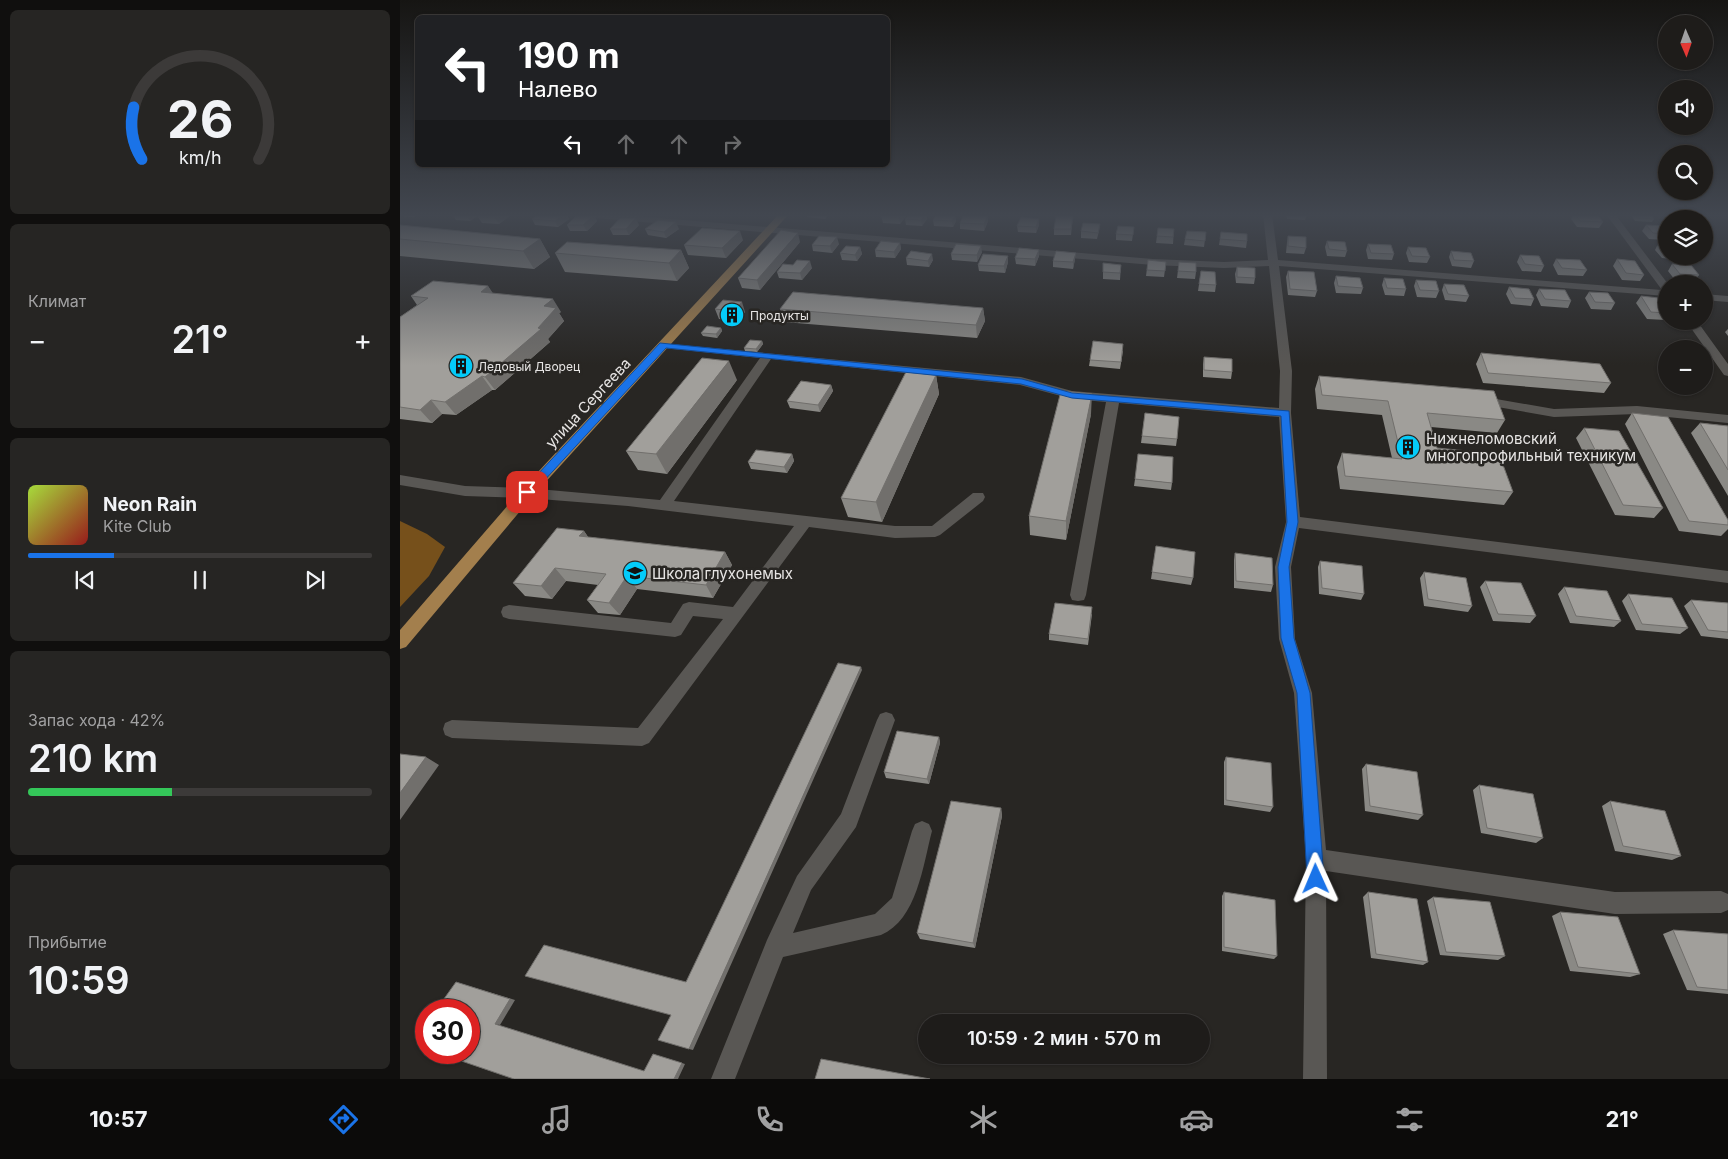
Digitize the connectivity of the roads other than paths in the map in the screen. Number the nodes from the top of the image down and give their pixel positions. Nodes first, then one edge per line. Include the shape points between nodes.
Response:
1 (738, 264) edge
2 (1209, 264) edge
3 (1240, 264) edge
4 (1274, 264) edge
5 (1292, 264) edge
6 (1648, 264) edge
7 (1658, 277) edge
8 (1658, 292) edge
9 (1713, 298) edge
10 (1728, 299) edge
11 (1698, 330) edge
12 (664, 345) junction
13 (767, 356) junction
14 (1728, 372) edge
15 (1466, 397) edge
16 (1113, 399) junction
17 (1663, 412) junction
18 (1285, 414) junction
19 (1728, 419) edge
20 (1673, 429) edge
21 (400, 480) edge
22 (527, 492) junction
23 (978, 497) dead end
24 (663, 506) junction
25 (805, 522) junction
26 (1293, 522) junction
27 (1728, 577) edge
28 (1078, 595) dead end
29 (509, 612) dead end
30 (737, 614) junction
31 (400, 642) edge
32 (886, 720) dead end
33 (452, 729) dead end
34 (922, 831) dead end
35 (1316, 859) junction
36 (1721, 902) dead end
37 (776, 948) junction
38 (723, 1079) edge
39 (1315, 1079) edge

1 - 12 main road, улица Сергеева
2 - 3 street
4 - 18 street via 1286,371
5 - 8 street
6 - 7 street
9 - 10 street
11 - 14 street
12 - 13 street
12 - 22 main road, улица Сергеева
13 - 16 street via 1022,381 1072,396
13 - 24 street
15 - 17 street via 1554,413
16 - 18 street
16 - 28 street
17 - 19 street
17 - 20 street
18 - 26 street
21 - 22 street via 465,491
22 - 24 street
22 - 31 main road, улица Сергеева
23 - 25 street via 935,531 895,532
24 - 25 street
25 - 30 street
26 - 27 street
26 - 35 street via 1284,567 1287,638 1303,693
29 - 30 street via 675,630 690,609
30 - 33 street via 642,737
32 - 37 street via 849,820 804,883
34 - 37 street via 901,904 882,924
35 - 36 street via 1614,903
35 - 39 street
37 - 38 street

